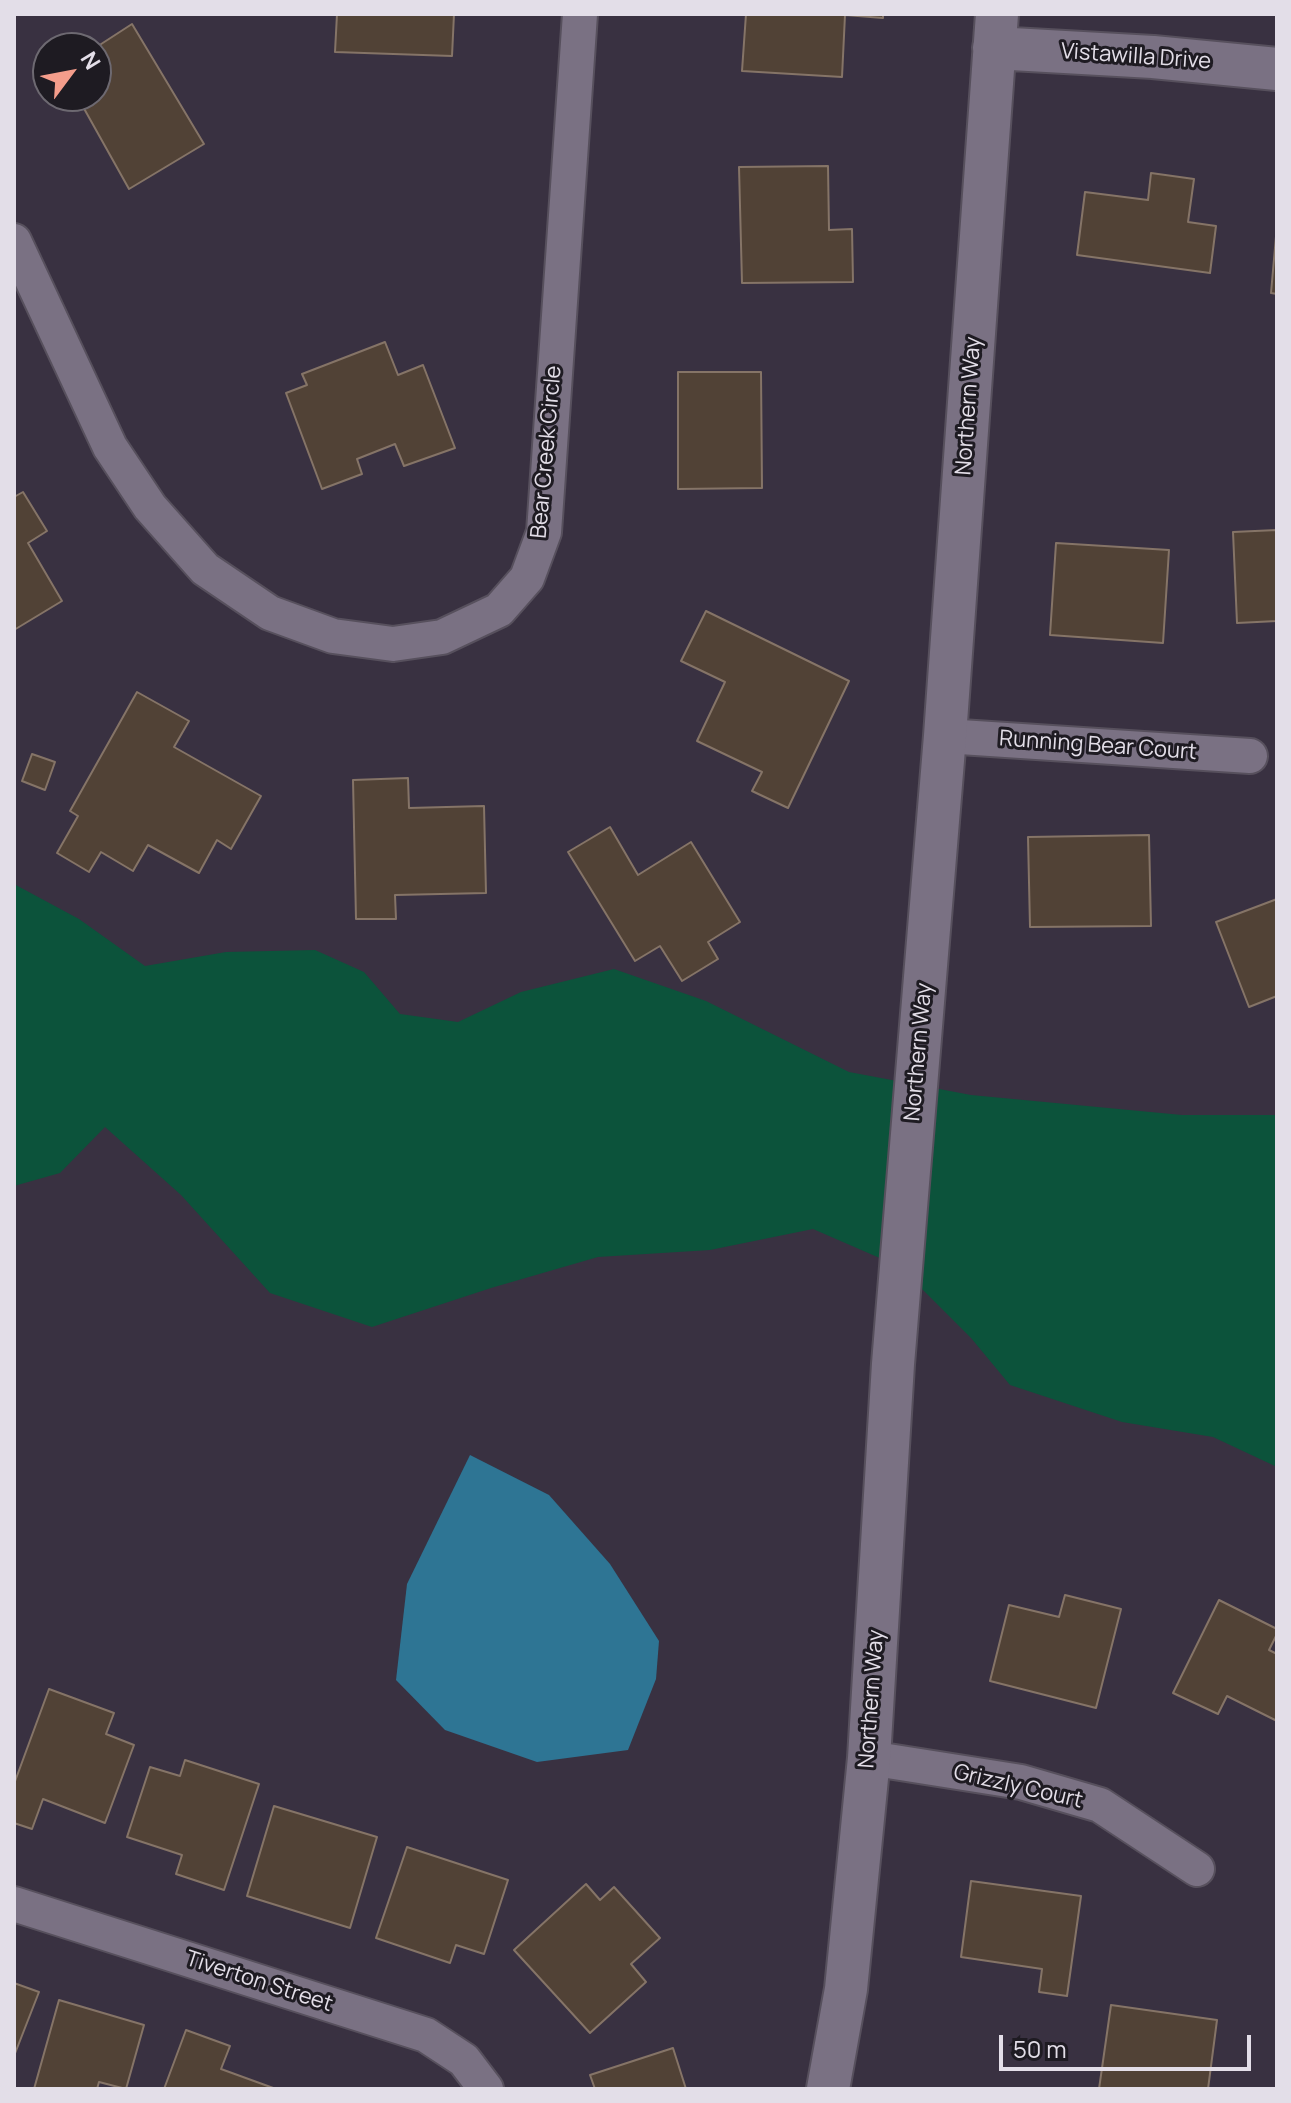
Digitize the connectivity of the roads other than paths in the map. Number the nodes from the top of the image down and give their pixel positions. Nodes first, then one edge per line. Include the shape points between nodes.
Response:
1 (580, 14) edge
2 (996, 31) edge
3 (1277, 69) edge
4 (14, 241) edge
5 (945, 736) junction
6 (1250, 756) dead end
7 (869, 1758) junction
8 (1197, 1869) dead end
9 (14, 1904) edge
10 (486, 2089) edge
11 (828, 2089) edge

1 - 4 street, Bear Creek Circle via 544,532 527,578 499,610 442,637 393,644 333,636 270,613 205,569 150,507 110,447
2 - 3 street, Vistawilla Drive via 1153,57
2 - 5 street, Northern Way
5 - 6 street, Running Bear Court
5 - 7 street, Northern Way via 899,1286
7 - 8 street, Grizzly Court via 1021,1782 1100,1805
7 - 11 street, Northern Way via 846,1989
9 - 10 street, Tiverton Street via 426,2035 464,2060

